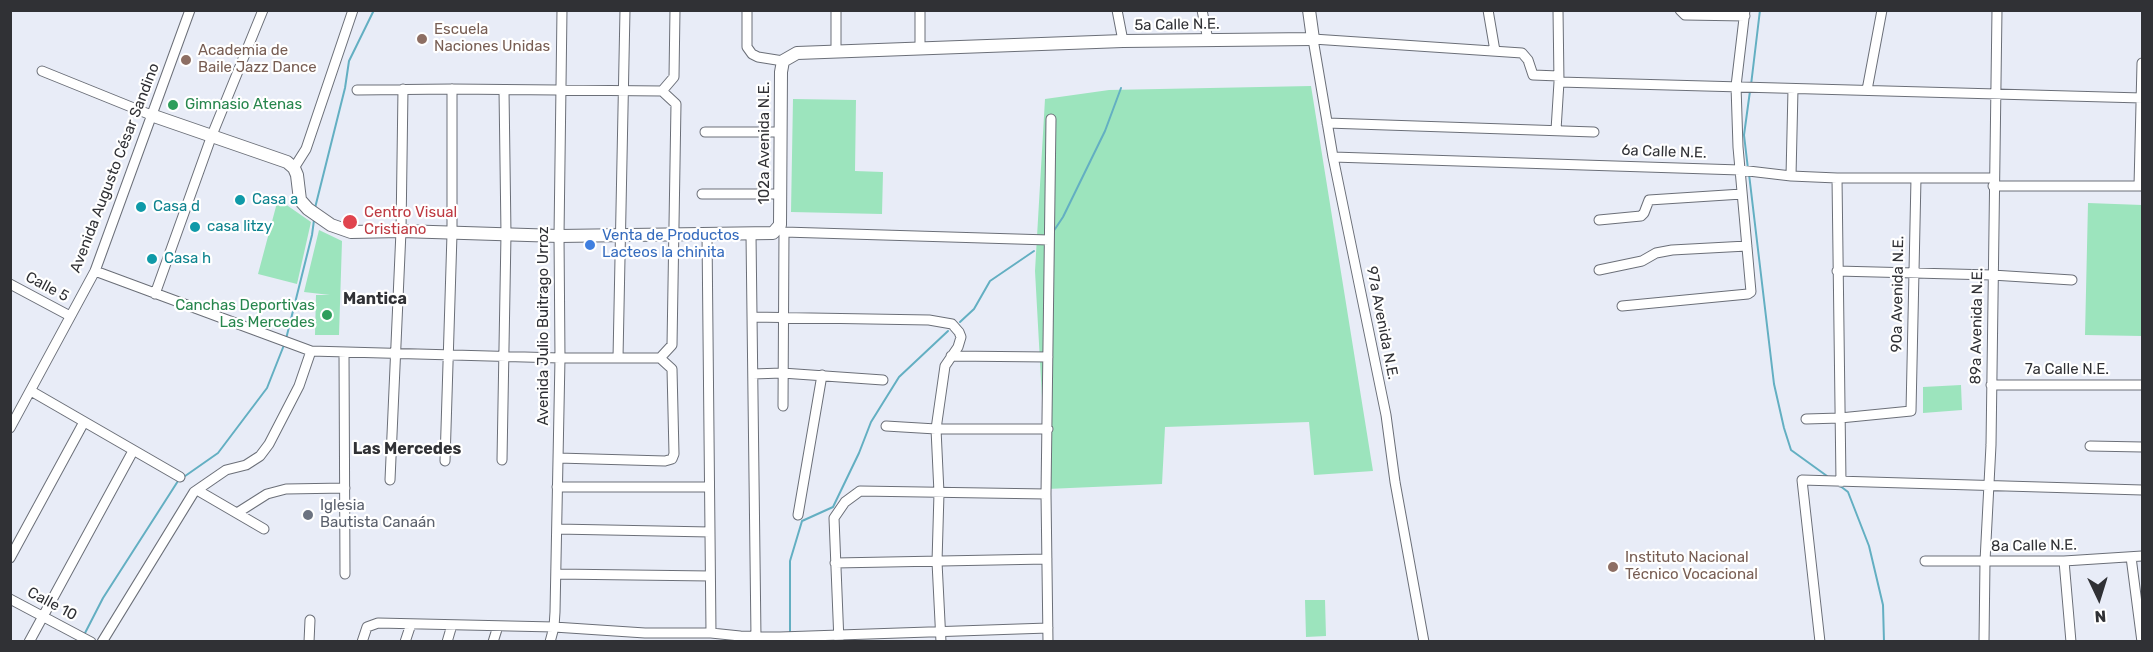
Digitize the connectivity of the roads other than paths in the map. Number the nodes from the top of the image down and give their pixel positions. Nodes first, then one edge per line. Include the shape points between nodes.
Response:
1 (190, 10) edge
2 (263, 10) edge
3 (353, 10) edge
4 (562, 10) edge
5 (625, 10) edge
6 (675, 10) edge
7 (747, 10) edge
8 (836, 10) edge
9 (920, 10) edge
10 (1117, 10) edge
11 (1202, 10) edge
12 (1309, 10) edge
13 (1488, 10) edge
14 (1558, 10) edge
15 (1882, 10) edge
16 (1997, 10) edge
17 (1681, 12) edge
18 (1745, 13) edge
19 (1313, 39) junction
20 (1208, 40) junction
21 (1123, 41) junction
22 (920, 49) junction
23 (1495, 51) junction
24 (836, 52) junction
25 (783, 61) junction
26 (2142, 63) edge
27 (42, 71) dead end
28 (1559, 79) junction
29 (1741, 87) junction
30 (403, 89) junction
31 (452, 89) junction
32 (1792, 89) junction
33 (357, 90) dead end
34 (504, 90) junction
35 (562, 90) junction
36 (623, 90) junction
37 (1867, 90) junction
38 (662, 91) junction
39 (1994, 95) junction
40 (2142, 98) edge
41 (151, 115) junction
42 (1052, 119) dead end
43 (1328, 123) junction
44 (1556, 130) junction
45 (705, 132) dead end
46 (781, 132) junction
47 (1594, 132) dead end
48 (212, 135) junction
49 (1334, 157) junction
50 (294, 168) junction
51 (1740, 170) junction
52 (1791, 176) junction
53 (1837, 178) junction
54 (1916, 178) junction
55 (1993, 182) junction
56 (2141, 186) edge
57 (702, 194) dead end
58 (780, 194) junction
59 (1742, 194) junction
60 (1599, 220) dead end
61 (781, 230) junction
62 (401, 231) junction
63 (452, 234) junction
64 (506, 234) junction
65 (707, 234) junction
66 (621, 235) junction
67 (751, 235) junction
68 (559, 236) junction
69 (674, 236) junction
70 (1049, 240) junction
71 (1747, 246) junction
72 (1599, 270) dead end
73 (95, 271) junction
74 (1837, 271) junction
75 (1913, 272) junction
76 (1992, 275) junction
77 (2072, 280) dead end
78 (11, 284) edge
79 (155, 294) junction
80 (1622, 306) dead end
81 (70, 316) junction
82 (752, 317) junction
83 (784, 317) junction
84 (311, 351) junction
85 (344, 352) junction
86 (395, 353) junction
87 (449, 355) junction
88 (504, 356) junction
89 (951, 356) junction
90 (1048, 357) junction
91 (560, 358) junction
92 (618, 358) junction
93 (660, 358) junction
94 (782, 373) junction
95 (753, 374) junction
96 (822, 375) junction
97 (883, 380) dead end
98 (1991, 385) junction
99 (2142, 385) edge
100 (31, 391) junction
101 (783, 406) dead end
102 (1840, 418) junction
103 (1806, 419) dead end
104 (84, 422) junction
105 (886, 426) dead end
106 (10, 428) edge
107 (936, 429) junction
108 (1047, 429) junction
109 (2090, 446) dead end
110 (2142, 447) edge
111 (133, 450) junction
112 (558, 458) junction
113 (502, 460) dead end
114 (445, 461) dead end
115 (180, 477) dead end
116 (390, 480) dead end
117 (1841, 482) junction
118 (1990, 486) junction
119 (557, 487) junction
120 (709, 487) junction
121 (345, 488) junction
122 (197, 490) junction
123 (2142, 490) edge
124 (939, 493) junction
125 (1046, 494) junction
126 (237, 513) junction
127 (798, 515) dead end
128 (264, 529) dead end
129 (557, 529) junction
130 (710, 532) junction
131 (2142, 556) edge
132 (10, 558) edge
133 (2131, 558) junction
134 (1047, 559) junction
135 (1925, 561) dead end
136 (1985, 561) junction
137 (2064, 561) junction
138 (937, 562) junction
139 (835, 563) junction
140 (345, 574) dead end
141 (556, 574) junction
142 (710, 576) junction
143 (10, 598) edge
144 (42, 616) junction
145 (310, 620) dead end
146 (411, 624) junction
147 (452, 625) junction
148 (498, 626) junction
149 (554, 627) junction
150 (1048, 628) junction
151 (711, 633) junction
152 (941, 636) edge
153 (647, 637) edge
154 (756, 637) junction
155 (839, 638) edge
156 (740, 639) edge
157 (29, 642) edge
158 (91, 642) edge
159 (102, 642) edge
160 (309, 642) edge
161 (362, 642) edge
162 (405, 642) edge
163 (447, 642) edge
164 (493, 642) edge
165 (550, 642) edge
166 (1048, 642) edge
167 (1424, 642) edge
168 (1820, 642) edge
169 (1984, 642) edge
170 (2071, 642) edge
171 (2142, 642) edge

1 - 41 street, Avenida Augusto César Sandino
2 - 48 street
3 - 50 street via 306,149
4 - 35 street, Avenida Julio Buitrago Urroz
5 - 36 street
6 - 38 street via 674,77
7 - 25 street, 102a Avenida N.E. via 747,47 758,57
8 - 24 street
9 - 22 street
10 - 21 street
11 - 20 street
12 - 19 street, 97a Avenida N.E.
13 - 23 street
14 - 28 street
15 - 37 street
16 - 39 street, 89a Avenida N.E.
17 - 18 street
18 - 29 street
19 - 20 street, 5a Calle N.E.
19 - 23 street, 5a Calle N.E.
19 - 43 street, 97a Avenida N.E.
20 - 21 street, 5a Calle N.E.
21 - 22 street, 5a Calle N.E.
22 - 24 street, 5a Calle N.E.
23 - 28 street, 5a Calle N.E. via 1524,55 1533,75
24 - 25 street, 5a Calle N.E. via 797,53
25 - 46 street, 102a Avenida N.E.
26 - 40 street
27 - 41 street
28 - 29 street
28 - 44 street
29 - 32 street
29 - 51 street
30 - 31 street
30 - 33 street
30 - 62 street
31 - 34 street
31 - 63 street
32 - 37 street
32 - 52 street
34 - 35 street
34 - 64 street
35 - 36 street
35 - 68 street, Avenida Julio Buitrago Urroz
36 - 38 street
36 - 66 street
37 - 39 street
38 - 69 street via 676,104
39 - 40 street
39 - 55 street, 89a Avenida N.E.
40 - 56 street
41 - 48 street
41 - 73 street, Avenida Augusto César Sandino
42 - 70 street
43 - 44 street
43 - 49 street, 97a Avenida N.E.
44 - 47 street
45 - 46 street
46 - 58 street, 102a Avenida N.E.
48 - 50 street via 265,153
48 - 79 street
49 - 51 street, 6a Calle N.E.
49 - 167 street, 97a Avenida N.E. via 1386,415
50 - 62 street via 300,200 331,225 351,232
51 - 52 street, 6a Calle N.E.
51 - 59 street
52 - 53 street, 6a Calle N.E.
53 - 54 street, 6a Calle N.E.
53 - 74 street
54 - 55 street, 6a Calle N.E.
54 - 75 street, 90a Avenida N.E.
55 - 56 street, 6a Calle N.E.
55 - 76 street, 89a Avenida N.E.
57 - 58 street
58 - 61 street, 102a Avenida N.E.
59 - 60 street via 1649,200 1641,216
59 - 71 street
61 - 67 street
61 - 70 street
61 - 83 street
62 - 63 street
62 - 86 street
63 - 64 street
63 - 87 street
64 - 68 street
64 - 88 street
65 - 67 street
65 - 69 street
65 - 120 street
66 - 68 street
66 - 69 street
66 - 92 street
67 - 82 street
68 - 91 street, Avenida Julio Buitrago Urroz
69 - 93 street via 672,345
70 - 90 street
71 - 72 street via 1656,253 1642,261
71 - 80 street via 1751,290 1748,294
73 - 79 street
73 - 81 street, Avenida Augusto César Sandino
74 - 75 street
74 - 102 street
75 - 76 street
75 - 102 street, 90a Avenida N.E. via 1911,411
76 - 77 street
76 - 98 street, 89a Avenida N.E.
78 - 81 street, Calle 5
79 - 84 street
81 - 100 street, Avenida Augusto César Sandino
82 - 83 street
82 - 95 street
83 - 89 street via 945,321 961,337
83 - 94 street
84 - 85 street
84 - 122 street via 282,422 260,456 226,470
85 - 86 street
85 - 121 street
86 - 87 street
86 - 116 street
87 - 88 street
87 - 114 street
88 - 91 street
88 - 113 street
89 - 90 street
89 - 107 street via 945,366
90 - 108 street
91 - 92 street
91 - 112 street, Avenida Julio Buitrago Urroz
92 - 93 street
93 - 112 street via 672,369 672,459
94 - 95 street
94 - 96 street
94 - 101 street
95 - 154 street
96 - 97 street
96 - 127 street
98 - 99 street, 7a Calle N.E.
98 - 118 street, 89a Avenida N.E.
100 - 104 street
100 - 106 street, Avenida Augusto César Sandino
102 - 103 street
102 - 117 street
104 - 111 street
104 - 132 street
105 - 107 street
107 - 108 street
107 - 124 street
108 - 125 street
109 - 110 street
111 - 115 street
111 - 144 street
112 - 119 street, Avenida Julio Buitrago Urroz
117 - 118 street
117 - 168 street via 1802,480
118 - 123 street
118 - 136 street, 89a Avenida N.E.
119 - 120 street
119 - 129 street, Avenida Julio Buitrago Urroz
120 - 130 street
121 - 126 street via 286,489 267,494
121 - 140 street
122 - 126 street
122 - 159 street
124 - 125 street
124 - 138 street
124 - 139 street via 860,491 845,502 834,518
125 - 134 street
126 - 128 street
129 - 130 street
129 - 141 street, Avenida Julio Buitrago Urroz
130 - 142 street
131 - 133 street, 8a Calle N.E.
133 - 137 street, 8a Calle N.E.
133 - 171 street
134 - 138 street
134 - 150 street
135 - 136 street, 8a Calle N.E.
136 - 137 street, 8a Calle N.E.
136 - 169 street, 89a Avenida N.E.
137 - 170 street
138 - 139 street
138 - 152 street
139 - 155 street
141 - 142 street
141 - 149 street, Avenida Julio Buitrago Urroz
142 - 151 street
143 - 144 street, Calle 10
144 - 157 street
144 - 158 street, Calle 10
145 - 160 street
146 - 147 street
146 - 161 street via 372,624
146 - 162 street
147 - 148 street
147 - 163 street
148 - 149 street
148 - 164 street
149 - 153 street
149 - 165 street, Avenida Julio Buitrago Urroz
150 - 152 street
150 - 166 street
151 - 153 street
151 - 156 street
152 - 155 street
154 - 155 street
154 - 156 street

